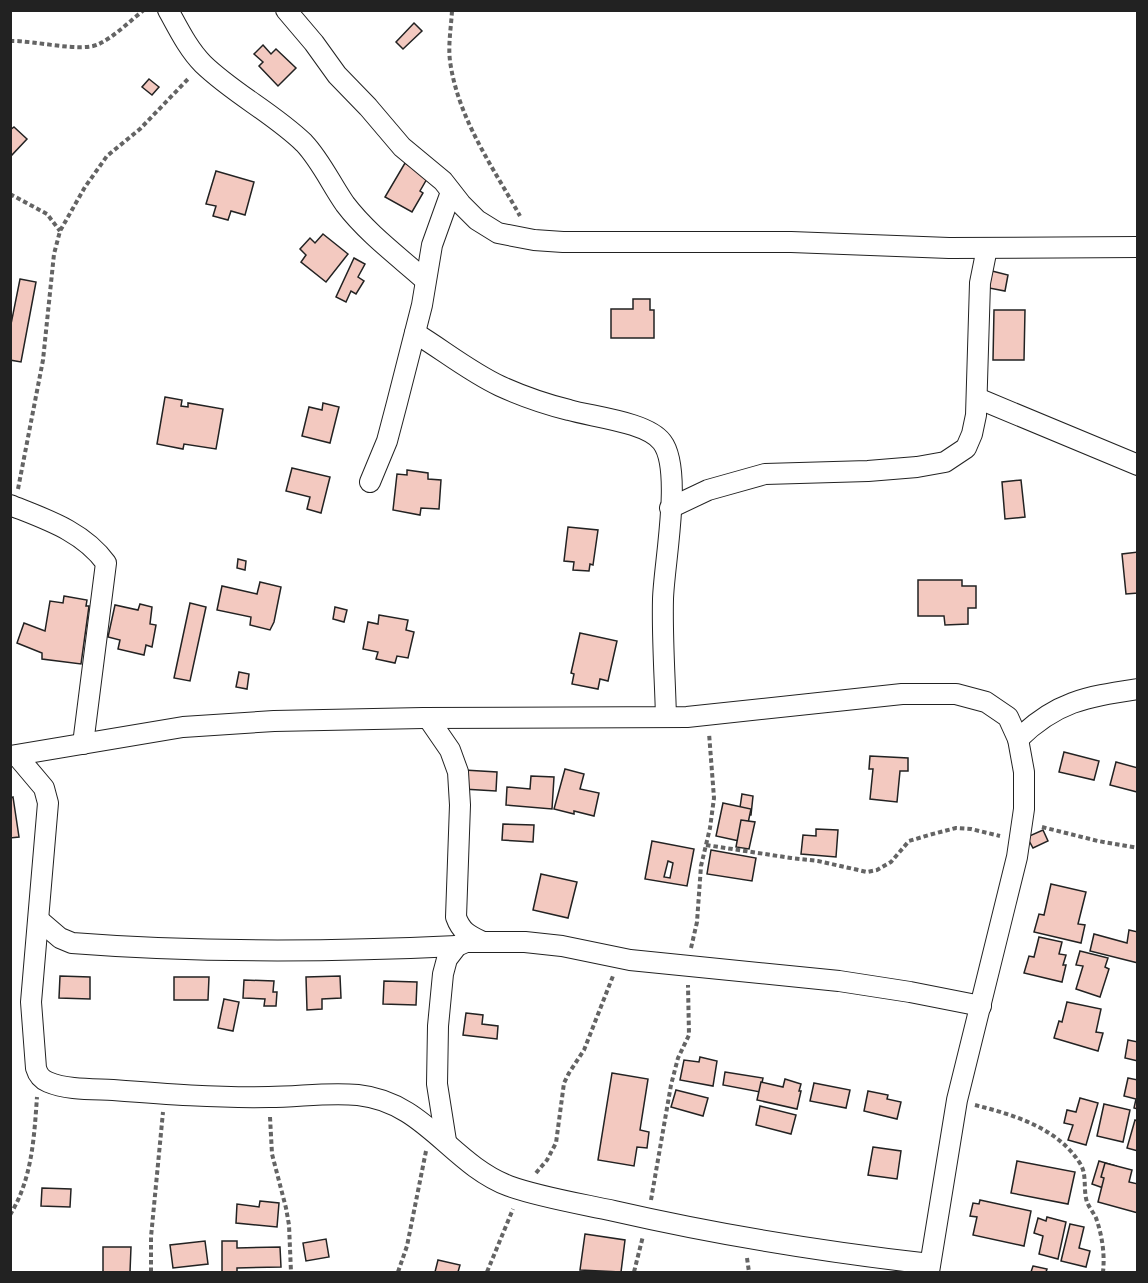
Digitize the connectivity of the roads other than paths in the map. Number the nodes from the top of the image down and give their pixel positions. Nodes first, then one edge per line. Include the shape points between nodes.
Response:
1 (168, 10) edge
2 (173, 10) edge
3 (181, 10) edge
4 (286, 10) edge
5 (451, 192) junction
6 (1137, 247) edge
7 (987, 248) junction
8 (425, 279) junction
9 (415, 333) junction
10 (977, 398) junction
11 (1137, 465) edge
12 (370, 482) dead end
13 (12, 506) edge
14 (670, 508) junction
15 (1137, 689) edge
16 (666, 717) junction
17 (428, 718) junction
18 (1018, 739) junction
19 (83, 744) junction
20 (14, 756) edge
21 (39, 920) junction
22 (481, 941) junction
23 (457, 946) junction
24 (981, 1006) junction
25 (439, 1135) junction
26 (930, 1268) edge

1 - 8 street via 203,64 306,146 360,221
2 - 3 street
4 - 5 street via 337,75 402,147
5 - 7 street via 477,220 498,233 534,240
5 - 8 street via 432,245
6 - 7 street
7 - 10 street via 980,283
8 - 9 street
9 - 12 street via 387,441
9 - 14 street via 499,385 532,399 652,432 662,442 672,468
10 - 11 street
10 - 14 street via 966,448 945,462 868,471 765,474 708,490
13 - 19 street via 52,521 77,536 96,548 106,563
14 - 16 street via 663,597
15 - 18 street via 1066,704 1037,721
16 - 17 street
16 - 18 street via 902,694 956,694 986,702 1008,717
17 - 19 street via 183,727
17 - 22 street via 450,750 458,772 456,917 467,934
18 - 24 street via 1024,772 1024,809
19 - 20 street
20 - 21 street via 44,788 48,802
21 - 23 street via 60,939 72,943 150,949 343,951
21 - 25 street via 31,1002 34,1053 39,1076 46,1081 165,1093 361,1095 389,1103
22 - 23 street
22 - 24 street via 562,946 630,960 839,981
23 - 25 street via 442,974 438,1026
24 - 26 street via 957,1100
25 - 26 street via 478,1170 508,1186 648,1219

